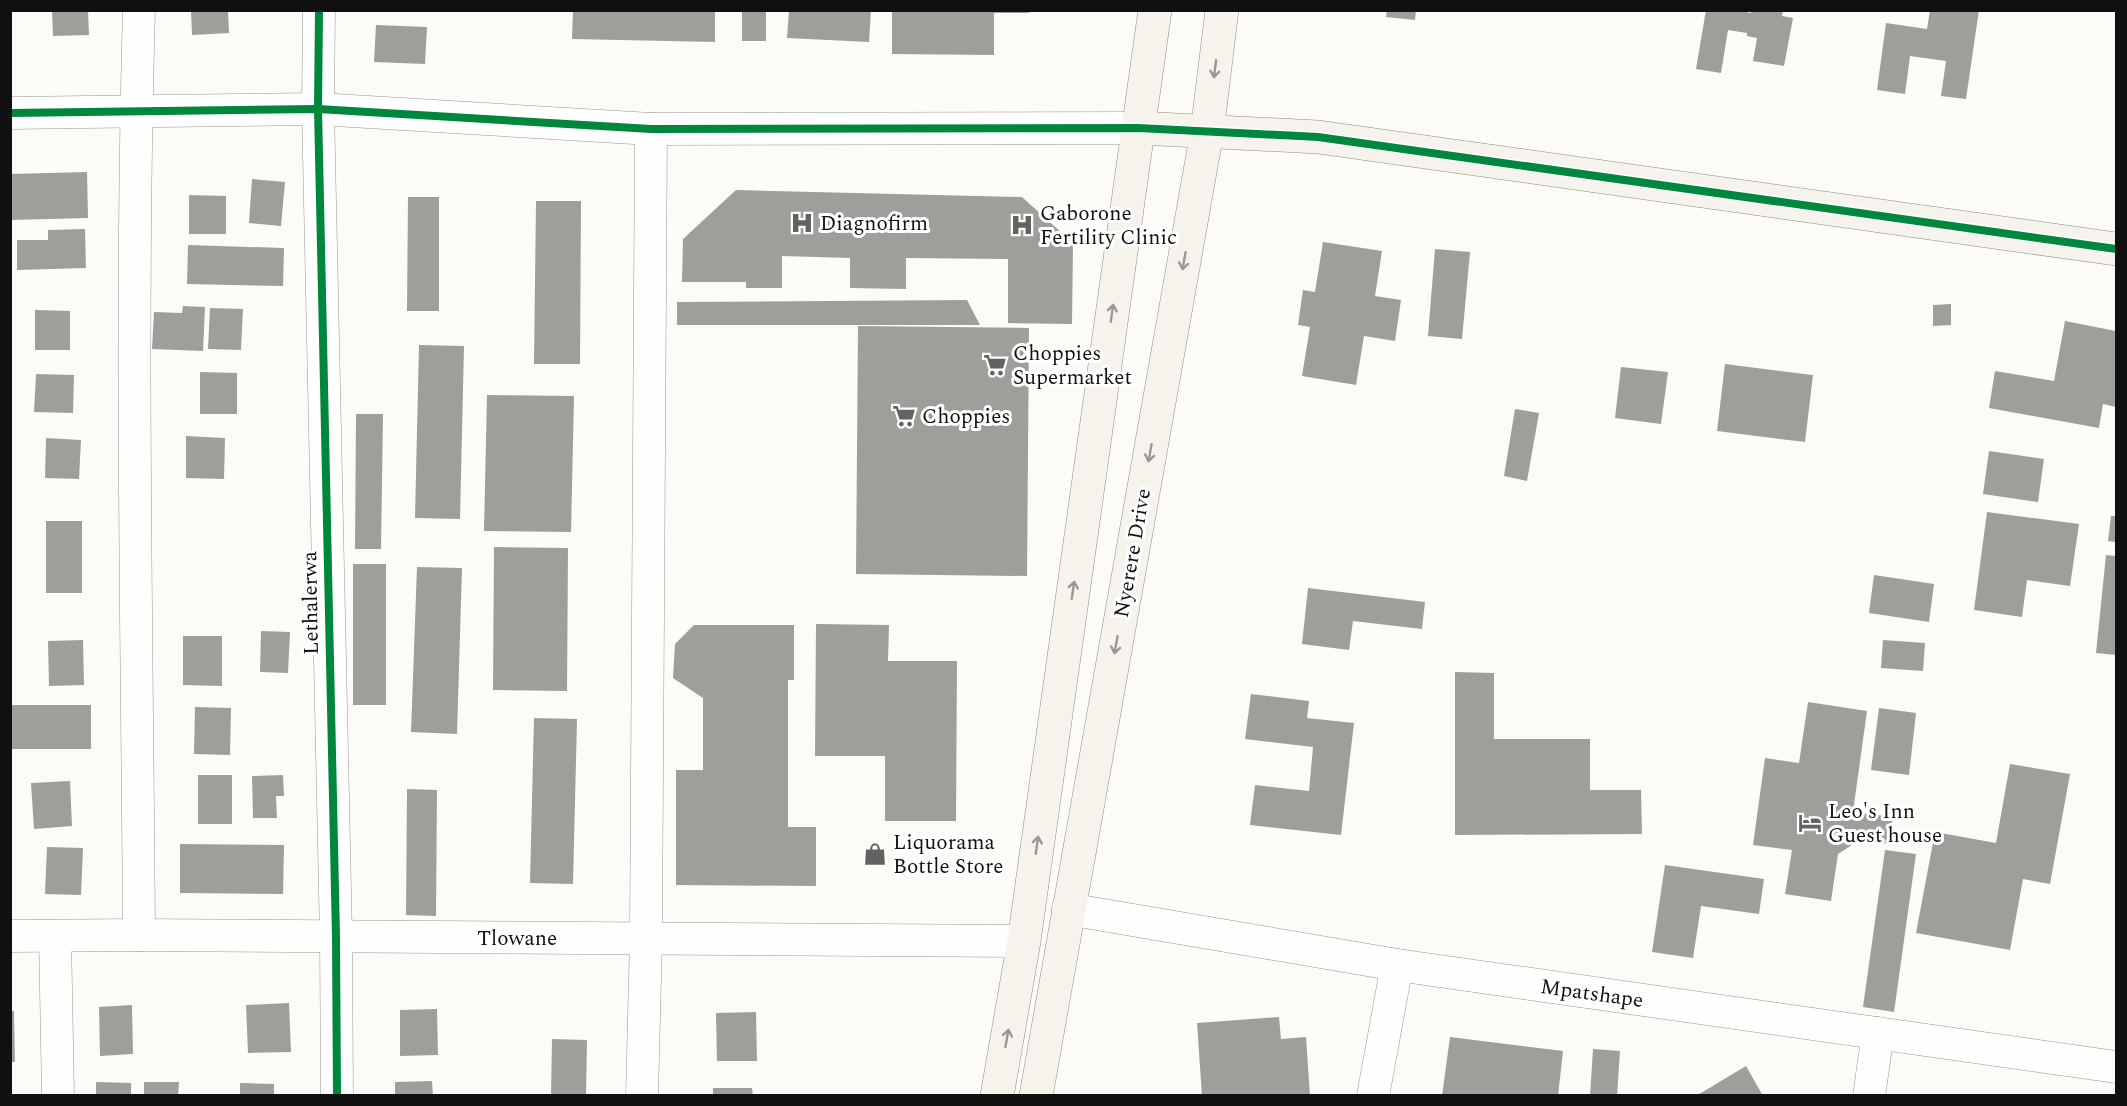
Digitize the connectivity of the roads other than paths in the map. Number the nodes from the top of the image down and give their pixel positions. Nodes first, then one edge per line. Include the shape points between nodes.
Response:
1 (139, 10) edge
2 (319, 10) edge
3 (1155, 10) edge
4 (1222, 10) edge
5 (318, 110) junction
6 (136, 111) junction
7 (10, 113) edge
8 (1138, 128) junction
9 (651, 129) junction
10 (1207, 132) junction
11 (2116, 249) edge
12 (1068, 909) junction
13 (139, 935) junction
14 (10, 936) edge
15 (56, 936) junction
16 (336, 937) junction
17 (646, 938) junction
18 (1024, 941) junction
19 (1397, 965) junction
20 (1878, 1033) junction
21 (2116, 1067) edge
22 (58, 1095) edge
23 (337, 1095) edge
24 (642, 1095) edge
25 (997, 1095) edge
26 (1036, 1095) edge
27 (1373, 1095) edge
28 (1869, 1095) edge

1 - 6 street
2 - 5 street, Lethalerwa
3 - 8 main road
4 -> 10 main road, Nyerere Drive
5 - 6 street
5 - 9 street
5 - 16 street, Lethalerwa
6 - 7 street
6 - 13 street
8 - 9 street
8 - 10 main road
18 -> 8 main road
9 - 17 street
10 - 11 main road via 1318,137
10 -> 12 main road, Nyerere Drive
12 - 19 street, Mpatshape
12 - 26 main road, Nyerere Drive
13 - 15 street, Tlowane
13 - 16 street, Tlowane
14 - 15 street, Tlowane
15 - 22 street
16 - 17 street, Tlowane
16 - 23 street, Lethalerwa
17 - 18 street, Tlowane
17 - 24 street
25 -> 18 main road
19 - 20 street, Mpatshape
19 - 27 street
20 - 21 street, Mpatshape
20 - 28 street

